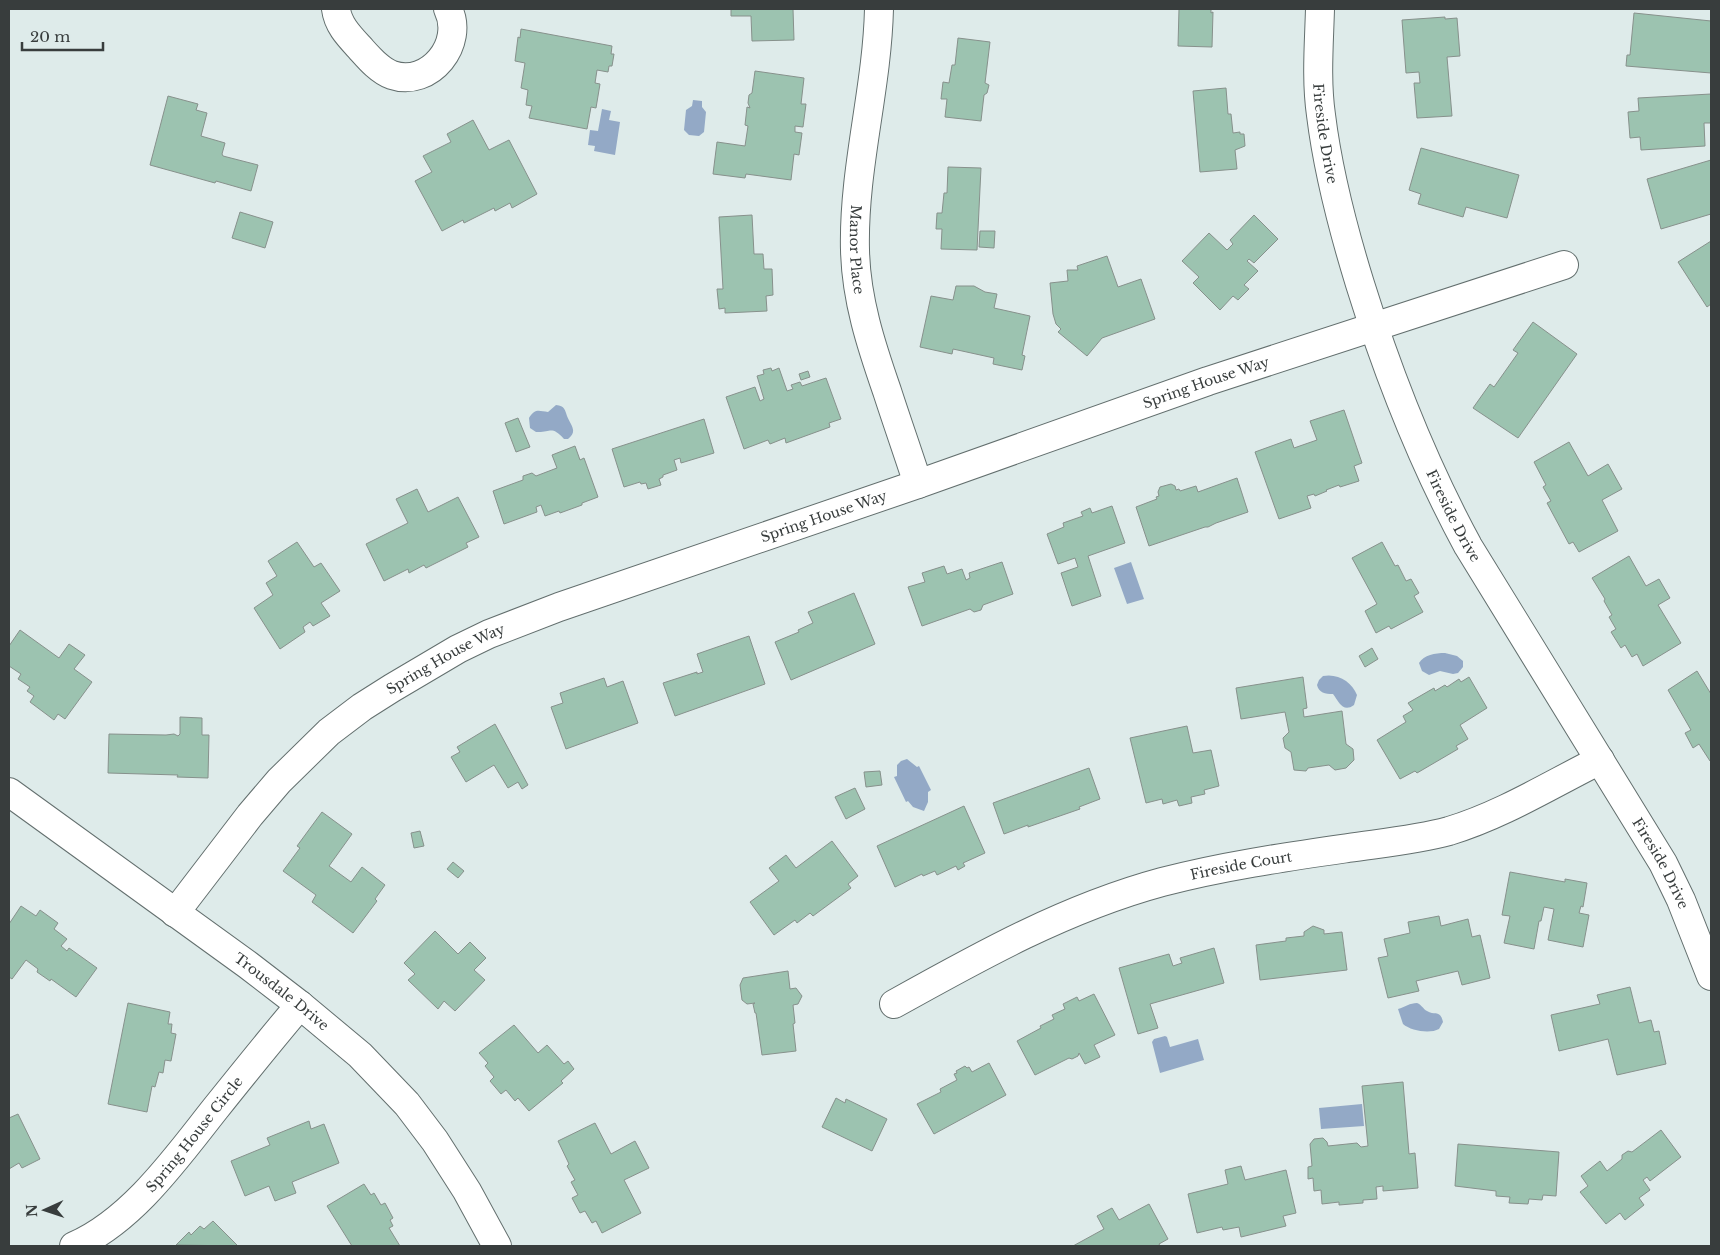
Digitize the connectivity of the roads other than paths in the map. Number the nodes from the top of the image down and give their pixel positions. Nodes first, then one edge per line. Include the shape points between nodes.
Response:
1 (336, 9) edge
2 (448, 9) edge
3 (878, 9) edge
4 (1320, 9) edge
5 (1564, 265) dead end
6 (1374, 327) junction
7 (918, 484) junction
8 (1600, 760) junction
9 (9, 792) edge
10 (175, 913) junction
11 (1711, 976) edge
12 (894, 1004) dead end
13 (300, 1005) junction
14 (74, 1246) edge
15 (497, 1246) edge

1 - 2 street via 343,29 372,60 386,72 403,77 412,77 427,70 446,53 453,30
3 - 7 street, Manor Place via 878,42 858,194 857,281 868,335
4 - 6 street, Fireside Drive via 1319,85 1326,146 1345,230
5 - 6 street, Spring House Way
6 - 7 street, Spring House Way via 1126,409
6 - 8 street, Fireside Drive via 1396,390 1453,518
7 - 10 street, Spring House Way via 558,607 458,649 362,707 329,732 250,815
8 - 11 street, Fireside Drive via 1663,863
8 - 12 street, Fireside Court via 1503,810 1448,831 1408,840 1242,864 1121,894 1009,941
9 - 10 street, Trousdale Drive
10 - 13 street, Trousdale Drive
13 - 14 street, Spring House Circle via 146,1191 100,1234
13 - 15 street, Trousdale Drive via 360,1055 407,1104 467,1191

